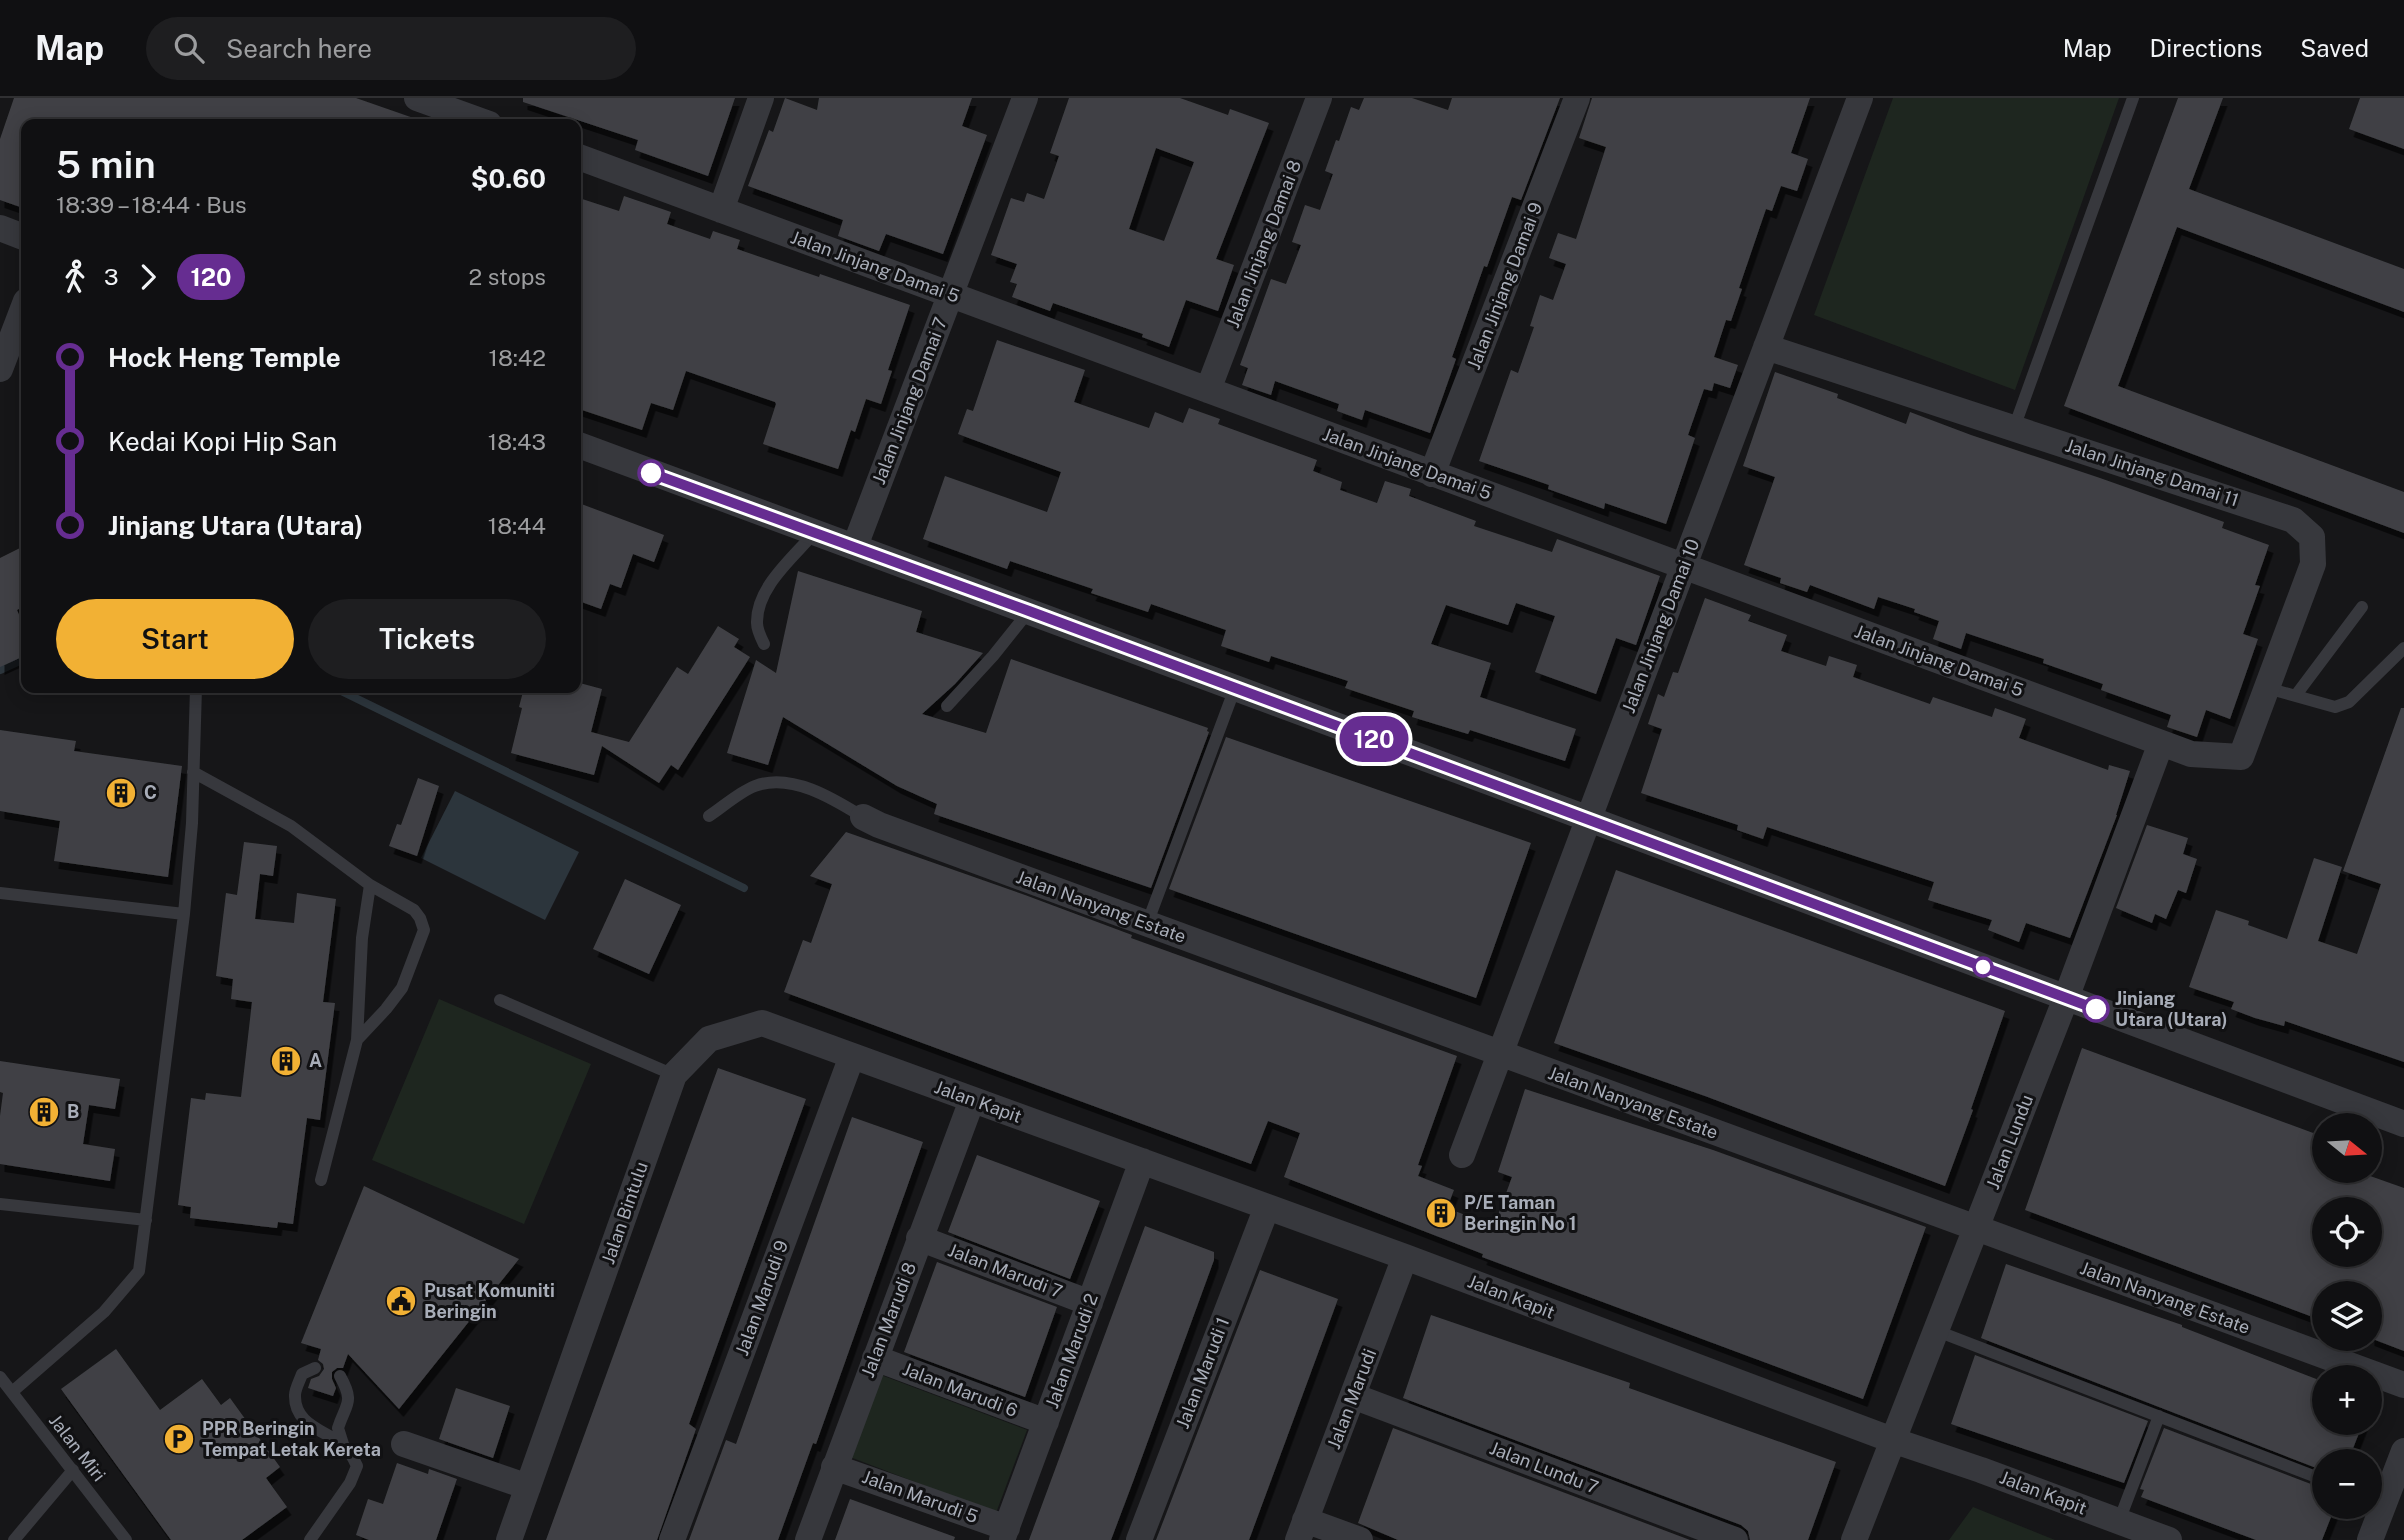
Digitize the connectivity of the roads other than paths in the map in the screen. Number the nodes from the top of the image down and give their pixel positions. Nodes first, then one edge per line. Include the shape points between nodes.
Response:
1 (418, 98) edge
2 (761, 98) edge
3 (1025, 98) edge
4 (1320, 98) edge
5 (1577, 98) edge
6 (1860, 98) edge
7 (2133, 98) edge
8 (475, 119) edge
9 (581, 158) edge
10 (721, 210) junction
11 (0, 228) edge
12 (21, 236) edge
13 (950, 295) junction
14 (21, 313) edge
15 (1766, 347) junction
16 (0, 369) edge
17 (1208, 390) junction
18 (2014, 428) junction
19 (581, 446) edge
20 (1432, 474) junction
21 (816, 532) junction
22 (855, 546) junction
23 (1684, 566) junction
24 (2362, 607) dead end
25 (1029, 611) junction
26 (764, 644) dead end
27 (2404, 648) edge
28 (1235, 688) junction
29 (2267, 688) junction
30 (196, 693) edge
31 (2296, 695) junction
32 (947, 706) dead end
33 (2161, 743) junction
34 (2241, 757) joint
35 (193, 772) junction
36 (709, 816) dead end
37 (863, 817) joint
38 (1589, 819) junction
39 (370, 885) junction
40 (0, 893) edge
41 (184, 914) junction
42 (1147, 924) junction
43 (2066, 998) junction
44 (500, 1000) dead end
45 (357, 1040) junction
46 (1500, 1054) junction
47 (852, 1056) junction
48 (674, 1075) junction
49 (971, 1100) junction
50 (2404, 1124) edge
51 (1462, 1155) dead end
52 (1142, 1161) junction
53 (321, 1180) dead end
54 (0, 1203) edge
55 (1267, 1207) junction
56 (146, 1220) junction
57 (1977, 1230) junction
58 (919, 1238) junction
59 (1405, 1257) junction
60 (1090, 1303) junction
61 (1937, 1331) junction
62 (875, 1358) junction
63 (315, 1368) dead end
64 (340, 1376) dead end
65 (0, 1377) edge
66 (2404, 1385) edge
67 (12, 1392) junction
68 (1353, 1396) junction
69 (2159, 1416) junction
70 (1046, 1422) junction
71 (1895, 1441) junction
72 (343, 1444) junction
73 (404, 1444) dead end
74 (2404, 1451) edge
75 (834, 1467) junction
76 (73, 1471) junction
77 (2312, 1475) edge
78 (528, 1487) junction
79 (2382, 1491) edge
80 (2374, 1519) edge
81 (2119, 1521) junction
82 (1302, 1530) edge
83 (1005, 1534) edge
84 (14, 1540) edge
85 (126, 1540) edge
86 (310, 1540) edge
87 (509, 1540) edge
88 (672, 1540) edge
89 (808, 1540) edge
90 (1139, 1540) edge
91 (1360, 1540) edge
92 (1735, 1540) edge
93 (1854, 1540) edge
94 (2169, 1540) edge
95 (2370, 1540) edge

1 - 8 street
2 - 10 street
3 - 13 street, Jalan Jinjang Damai 7
4 - 17 street, Jalan Jinjang Damai 8
5 - 20 street, Jalan Jinjang Damai 9
6 - 15 street, Jalan Jinjang Damai 10
7 - 18 lane
9 - 10 street, Jalan Jinjang Damai 5
10 - 13 street, Jalan Jinjang Damai 5
11 - 12 street
13 - 17 street, Jalan Jinjang Damai 5
13 - 22 street, Jalan Jinjang Damai 7
14 - 16 street
15 - 18 street, Jalan Jinjang Damai 11
15 - 23 street, Jalan Jinjang Damai 10
17 - 20 street, Jalan Jinjang Damai 5
18 - 29 street, Jalan Jinjang Damai 11 via 2293,520 2312,537 2313,564
19 - 21 street
20 - 23 street, Jalan Jinjang Damai 5
21 - 22 street
21 - 26 lane via 767,588 757,624
22 - 25 street
23 - 33 street, Jalan Jinjang Damai 5
23 - 38 street, Jalan Jinjang Damai 10
24 - 31 lane
25 - 28 street
25 - 32 lane
27 - 31 lane via 2349,702 2336,707
28 - 38 street
28 - 42 lane
29 - 31 lane
29 - 34 street, Jalan Jinjang Damai 11
30 - 35 lane
33 - 34 street, Jalan Jinjang Damai 5 via 2191,754
33 - 43 street, Jalan Lundu
35 - 39 lane via 291,826
35 - 41 lane
36 - 37 lane via 755,786 775,783 835,800
37 - 42 street, Jalan Nanyang Estate
38 - 43 street
38 - 46 street, Jalan Jinjang Damai 10
39 - 45 lane via 362,938
39 - 45 lane via 414,910 424,930 402,988
40 - 41 lane
41 - 56 lane
42 - 46 street, Jalan Nanyang Estate
43 - 50 street
43 - 57 street, Jalan Lundu
44 - 48 lane
45 - 53 lane
46 - 51 street, Jalan Jinjang Damai 10
46 - 57 street, Jalan Nanyang Estate
47 - 48 street, Jalan Bintulu via 762,1023 709,1039
47 - 49 street, Jalan Kapit
47 - 88 street, Jalan Marudi 9
48 - 78 street, Jalan Bintulu
49 - 52 street, Jalan Kapit
49 - 58 street, Jalan Marudi 8
52 - 55 street, Jalan Kapit
52 - 60 street, Jalan Marudi 2
54 - 56 lane
55 - 59 street, Jalan Kapit
55 - 90 street, Jalan Marudi 1
56 - 67 lane via 139,1271 104,1312
57 - 61 street, Jalan Lundu
57 - 66 street, Jalan Nanyang Estate
58 - 60 street, Jalan Marudi 7
58 - 62 street, Jalan Marudi 8
59 - 68 street, Jalan Marudi
59 - 71 street, Jalan Kapit
60 - 70 street, Jalan Marudi 2
61 - 69 lane
61 - 71 street, Jalan Lundu
62 - 70 street, Jalan Marudi 6
62 - 75 street, Jalan Marudi 8
63 - 72 lane via 302,1374 295,1394 298,1409 304,1421
64 - 72 lane via 349,1392 338,1428
65 - 67 lane, Jalan Miri
67 - 76 lane, Jalan Miri
68 - 82 street, Jalan Marudi
68 - 92 street, Jalan Lundu 7
69 - 77 lane
69 - 81 lane
70 - 83 street, Jalan Marudi 2
71 - 81 street, Jalan Kapit
71 - 93 street, Jalan Lundu
72 - 86 lane via 357,1466
73 - 78 street
74 - 79 street
75 - 83 street, Jalan Marudi 5
75 - 89 street, Jalan Marudi 8
76 - 84 lane
76 - 85 lane, Jalan Miri
78 - 87 street, Jalan Bintulu
80 - 95 street
81 - 94 street, Jalan Kapit
82 - 91 street

